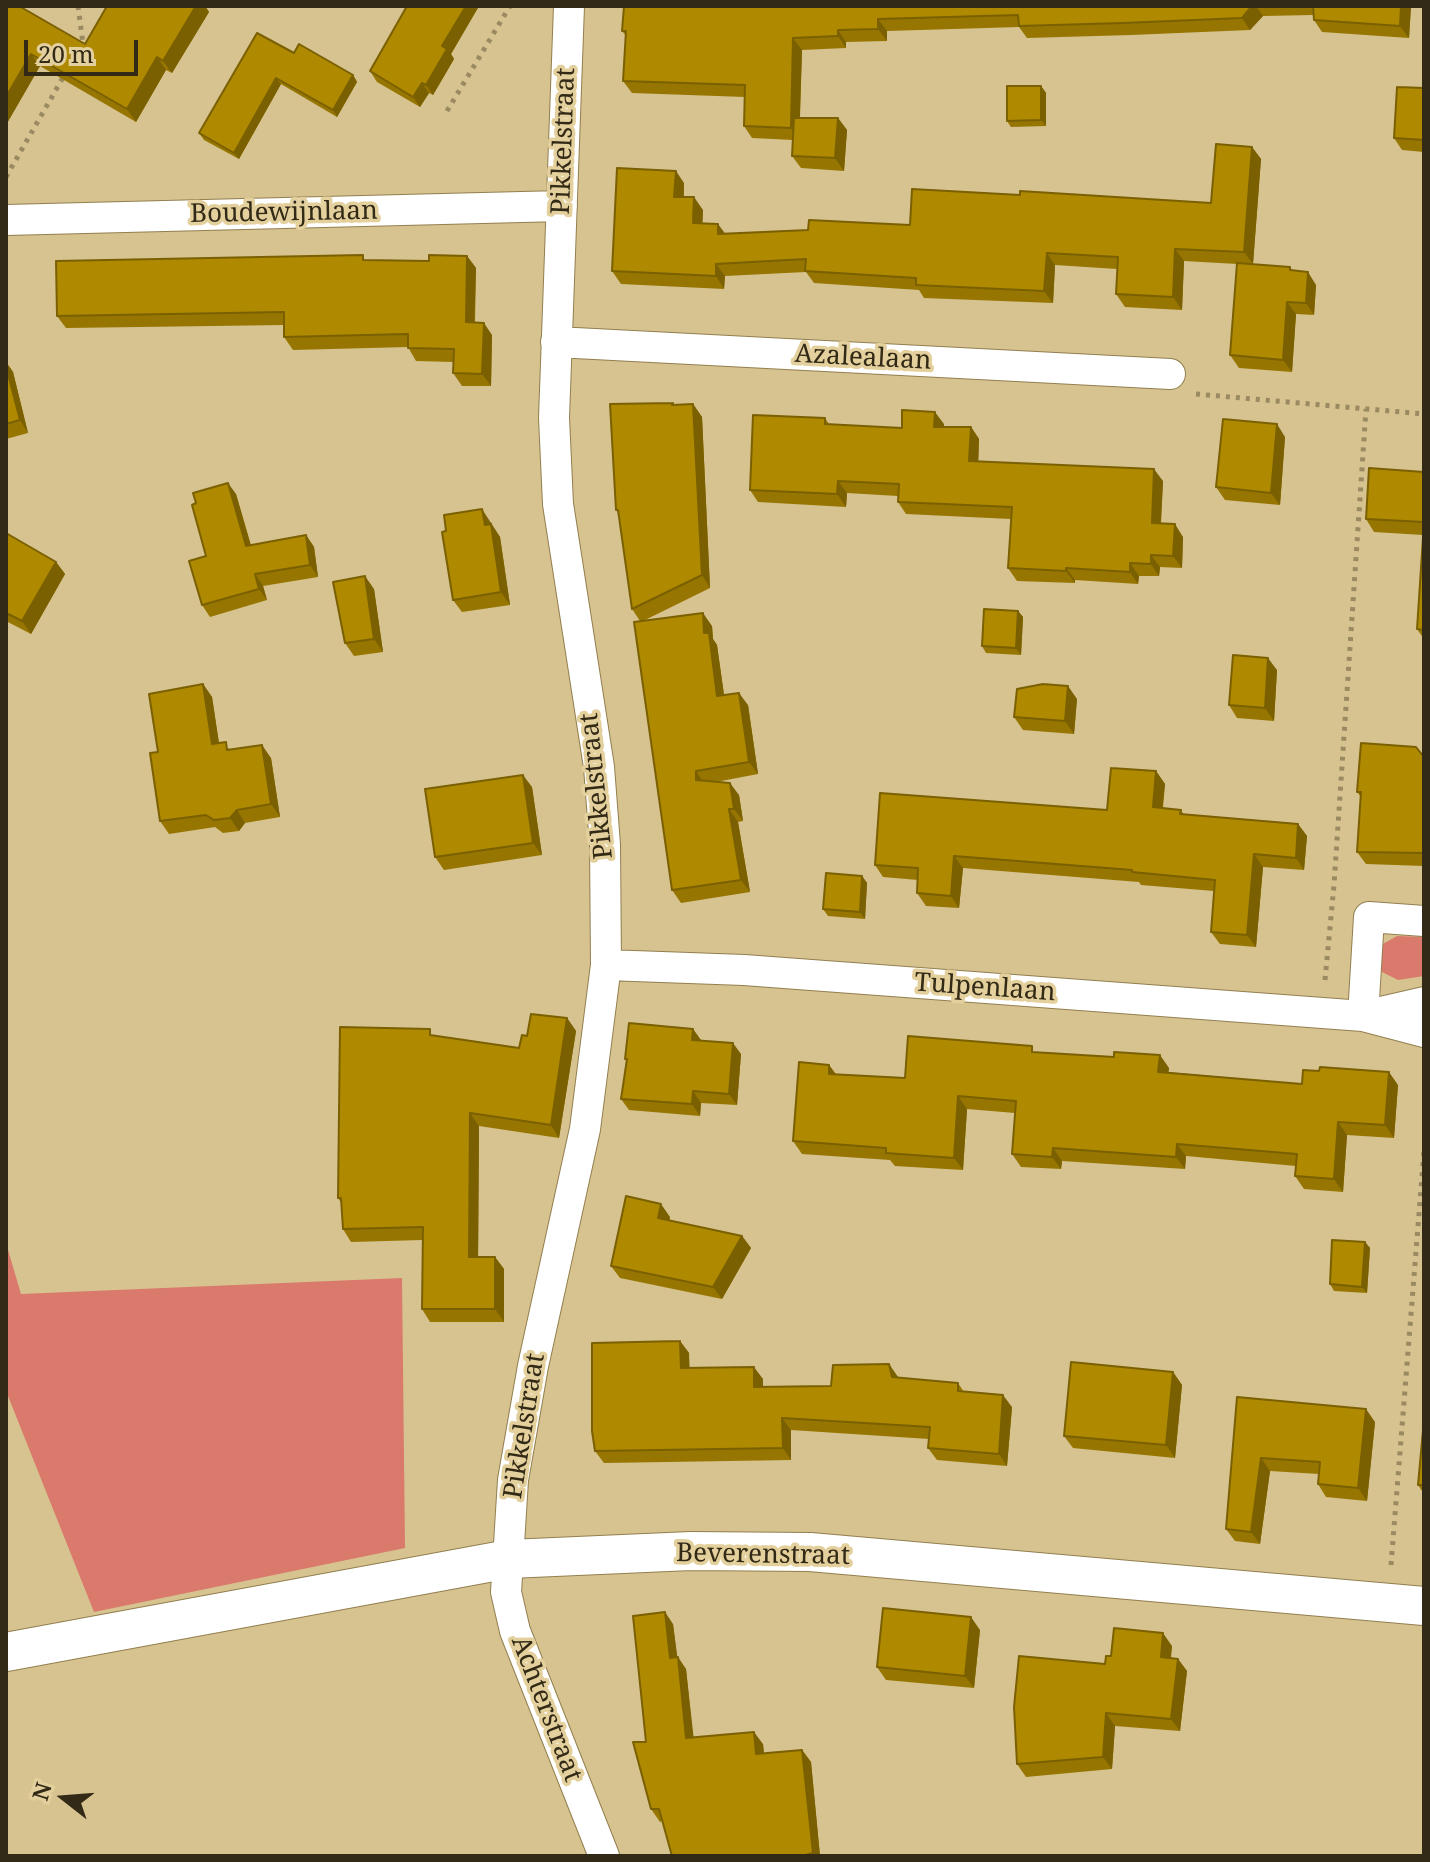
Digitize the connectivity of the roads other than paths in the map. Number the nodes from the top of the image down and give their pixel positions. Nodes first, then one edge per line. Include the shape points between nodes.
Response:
1 (569, 6) edge
2 (562, 206) junction
3 (6, 220) edge
4 (556, 342) junction
5 (1170, 374) road end
6 (1424, 921) edge
7 (606, 965) junction
8 (1424, 1002) edge
9 (1363, 1016) junction
10 (1424, 1032) edge
11 (509, 1559) junction
12 (1406, 1604) edge
13 (6, 1652) edge
14 (604, 1856) edge

1 - 2 street, Pikkelstraat
2 - 3 street, Boudewijnlaan
2 - 4 street, Pikkelstraat
4 - 5 street, Azalealaan
4 - 7 street, Pikkelstraat via 558,504 599,767
6 - 9 street via 1369,917
7 - 9 street, Tulpenlaan via 759,971
7 - 11 street, Pikkelstraat via 585,1129 513,1480
8 - 9 street, Tulpenlaan
9 - 10 street, Tulpenlaan
11 - 12 street, Beverenstraat via 810,1552
11 - 13 street, Beverenstraat
11 - 14 street, Achterstraat via 506,1592 515,1631

